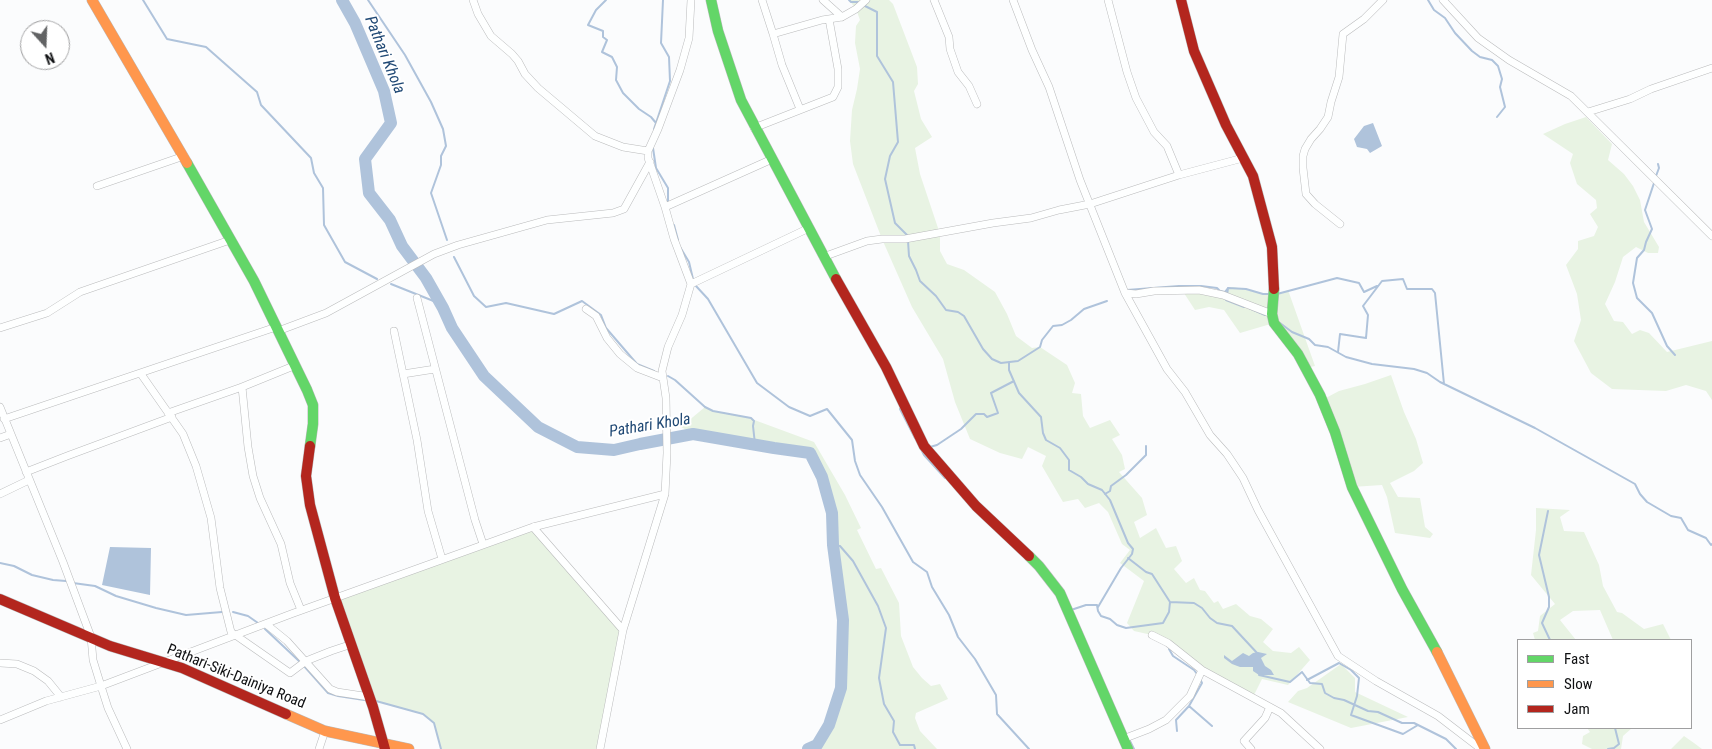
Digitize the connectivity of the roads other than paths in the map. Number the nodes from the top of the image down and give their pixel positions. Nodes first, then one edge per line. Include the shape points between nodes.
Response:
1 (92, 0) edge
2 (473, 0) edge
3 (691, 0) edge
4 (711, 0) edge
5 (762, 0) edge
6 (823, 0) edge
7 (866, 0) edge
8 (934, 0) edge
9 (1013, 0) edge
10 (1108, 0) edge
11 (1181, 0) edge
12 (1383, 0) edge
13 (1444, 0) edge
14 (842, 17) junction
15 (829, 19) junction
16 (773, 34) junction
17 (1712, 68) edge
18 (977, 104) dead end
19 (800, 109) junction
20 (1588, 112) junction
21 (754, 128) junction
22 (648, 151) junction
23 (184, 156) junction
24 (1243, 158) junction
25 (770, 160) junction
26 (650, 162) junction
27 (1179, 176) junction
28 (97, 186) dead end
29 (1090, 204) junction
30 (665, 207) junction
31 (1340, 224) dead end
32 (807, 229) junction
33 (1712, 236) edge
34 (230, 240) junction
35 (823, 257) junction
36 (691, 284) junction
37 (1125, 293) junction
38 (417, 298) dead end
39 (586, 309) dead end
40 (1272, 314) junction
41 (0, 328) edge
42 (277, 329) junction
43 (394, 331) dead end
44 (296, 365) junction
45 (436, 369) junction
46 (141, 374) junction
47 (403, 374) junction
48 (663, 378) junction
49 (242, 387) junction
50 (0, 407) edge
51 (170, 415) junction
52 (4, 418) junction
53 (11, 434) junction
54 (0, 438) edge
55 (28, 476) junction
56 (0, 494) edge
57 (665, 494) junction
58 (533, 527) junction
59 (483, 544) junction
60 (442, 559) junction
61 (335, 598) junction
62 (0, 599) edge
63 (301, 610) junction
64 (266, 624) junction
65 (623, 630) junction
66 (1152, 635) dead end
67 (235, 636) junction
68 (91, 638) junction
69 (352, 644) junction
70 (164, 662) junction
71 (306, 662) junction
72 (0, 663) edge
73 (1202, 670) junction
74 (100, 686) junction
75 (370, 696) junction
76 (61, 697) junction
77 (1270, 707) junction
78 (0, 720) edge
79 (324, 730) junction
80 (1123, 739) junction
81 (383, 745) edge
82 (127, 749) edge
83 (319, 749) edge
84 (409, 749) edge
85 (600, 749) edge
86 (1128, 749) edge
87 (1250, 749) edge
88 (1320, 749) edge
89 (1481, 749) edge
90 (1486, 749) edge

1 - 23 street
2 - 22 street via 491,36 512,54 525,74 545,94 595,136
3 - 22 street via 685,54
4 - 21 street via 741,100
5 - 16 street
6 - 14 street
7 - 14 street
8 - 18 street via 949,37 958,72
9 - 29 street via 1049,87
10 - 27 street via 1136,98 1154,132 1166,146
11 - 24 street via 1194,51
12 - 31 street via 1343,34 1339,77 1328,117 1303,156 1306,194
13 - 20 street via 1478,38 1571,96
14 - 15 street
15 - 16 street
15 - 19 street via 838,69 836,93
16 - 19 street
17 - 20 street
19 - 21 street
20 - 33 street
21 - 25 street
22 - 26 street
23 - 28 street
23 - 34 street
24 - 27 street
24 - 40 street via 1253,176 1272,247
25 - 30 street
25 - 32 street
26 - 30 street
26 - 42 street via 624,209 547,220 434,254 326,313
27 - 29 street
29 - 35 street via 1031,218 907,239 867,241
29 - 37 street
30 - 36 street
32 - 35 street
32 - 36 street
34 - 41 street via 80,292 47,313
34 - 42 street
35 - 80 street via 886,367 924,446 976,506 1039,566 1060,593
36 - 48 street via 668,348
37 - 40 street via 1199,290 1223,295
37 - 89 street via 1167,369 1243,478 1338,656 1437,716
38 - 45 street
39 - 48 street via 596,316 620,354 637,368
40 - 90 street via 1274,323 1298,354 1320,395 1352,488
42 - 44 street
42 - 46 street
43 - 47 street
44 - 49 street
44 - 61 street via 313,405 307,488
45 - 47 street
45 - 59 street
46 - 51 street
46 - 52 street
47 - 60 street via 428,511
48 - 57 street via 667,429
49 - 51 street
49 - 63 street via 253,476 281,544 290,583
50 - 52 street
51 - 55 street via 67,456
51 - 67 street via 190,450 208,506 220,588 229,629
52 - 53 street
53 - 54 street
53 - 55 street
55 - 56 street
55 - 68 street
57 - 58 street
57 - 65 street
58 - 59 street
58 - 65 street
59 - 60 street
60 - 61 street
61 - 63 street
61 - 69 street
62 - 68 street, Pathari-Siki-Dainiya Road
63 - 64 street
64 - 67 street
64 - 71 street
65 - 85 street
66 - 73 street via 1168,643
67 - 70 street
67 - 71 street via 290,673
68 - 70 street, Pathari-Siki-Dainiya Road
68 - 74 street
69 - 71 street
69 - 75 street
70 - 74 street
70 - 79 street, Pathari-Siki-Dainiya Road
71 - 75 street via 330,689
72 - 76 street via 17,664 34,671 48,681
73 - 77 street
73 - 80 street via 1190,696 1166,720
74 - 76 street
74 - 82 street
75 - 81 street
76 - 78 street
77 - 87 street via 1265,718 1244,741
77 - 88 street
79 - 81 street, Pathari-Siki-Dainiya Road
79 - 83 street
80 - 86 street
81 - 84 street, Pathari-Siki-Dainiya Road

